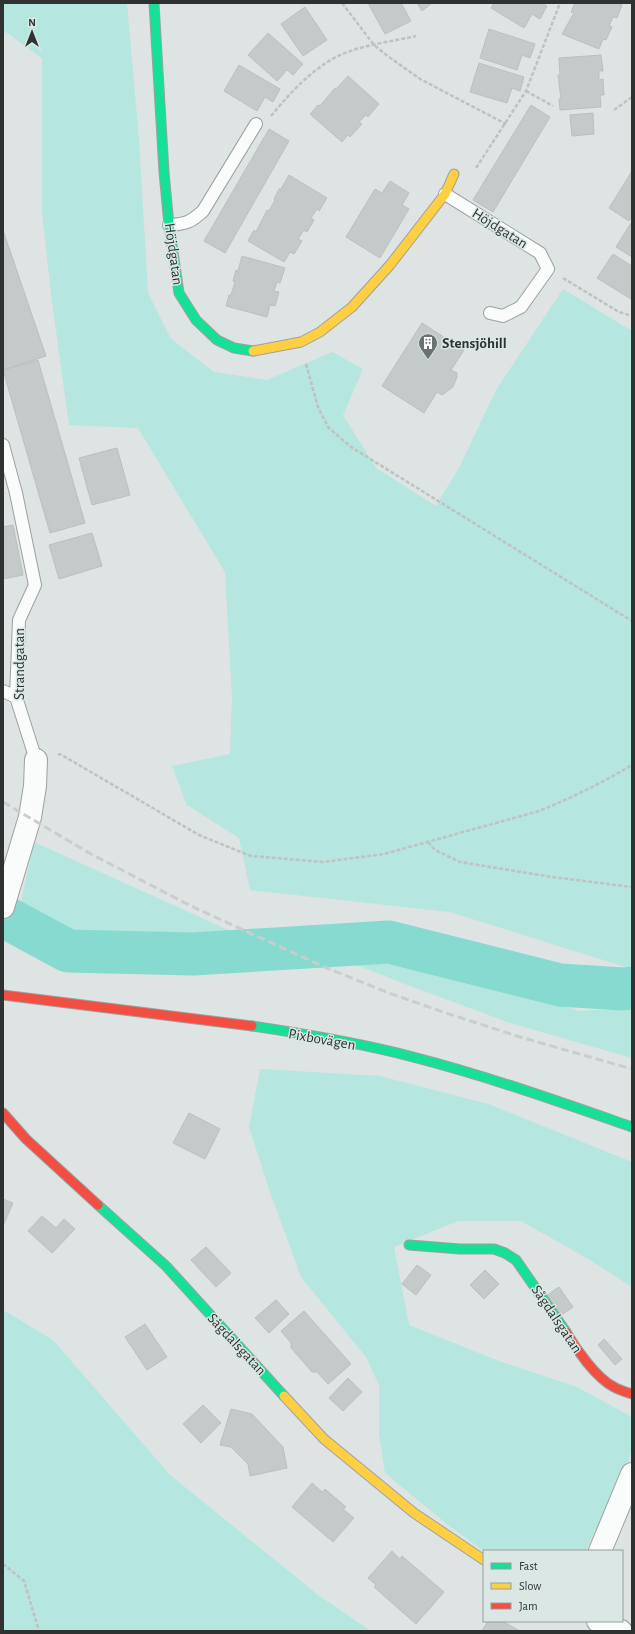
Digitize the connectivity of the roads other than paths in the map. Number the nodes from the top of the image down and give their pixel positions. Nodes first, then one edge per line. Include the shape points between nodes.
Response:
1 (154, 3) edge
2 (256, 124) road end
3 (454, 174) road end
4 (445, 194) junction
5 (169, 224) junction
6 (490, 313) dead end
7 (3, 445) edge
8 (3, 691) edge
9 (16, 698) junction
10 (36, 760) joint
11 (3, 907) edge
12 (3, 995) edge
13 (3, 1113) edge
14 (632, 1127) edge
15 (409, 1245) dead end
16 (632, 1394) edge
17 (632, 1474) edge
18 (600, 1550) edge
19 (483, 1559) edge
20 (600, 1622) edge
21 (621, 1631) edge

1 - 5 street, Höjdgatan
2 - 5 lane via 203,211 193,220 183,224
3 - 4 street, Höjdgatan
4 - 5 street, Höjdgatan via 390,265 352,307 320,332 300,342 255,351 234,348 217,340 196,320 179,293
4 - 6 lane, Höjdgatan via 540,253 548,269 521,307 503,316
7 - 9 lane, Strandgatan via 36,585 19,620
8 - 9 lane
9 - 10 lane, Strandgatan
10 - 11 street, Strandgatan via 30,817
12 - 14 street, Pixbovägen via 222,1022 337,1040 465,1071
13 - 19 street, Sågdalsgatan via 26,1139 166,1266 324,1439 414,1513
15 - 16 street, Sågdalsgatan via 494,1249 516,1260 594,1370 613,1387
17 - 18 street
20 - 21 street

